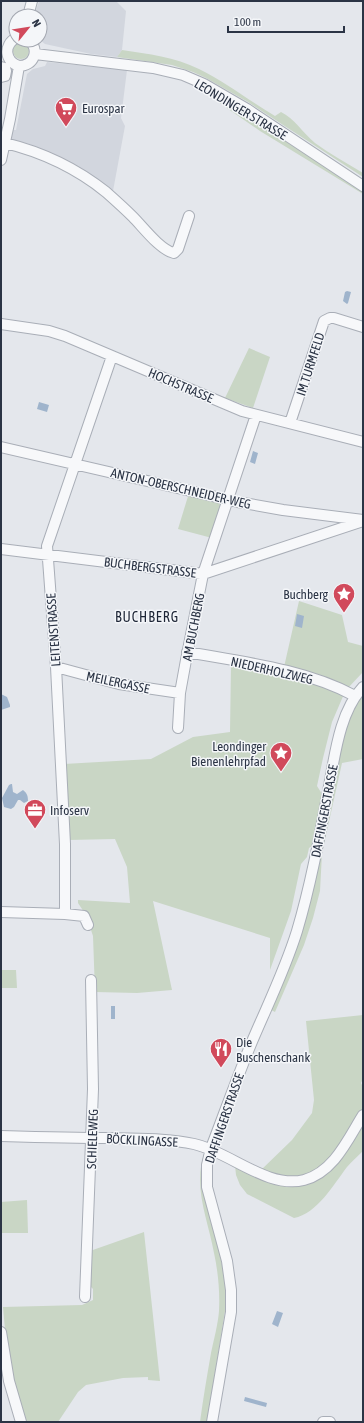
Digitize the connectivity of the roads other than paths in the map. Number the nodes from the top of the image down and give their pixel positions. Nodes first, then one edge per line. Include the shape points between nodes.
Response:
1 (34, 48) edge
2 (4, 49) edge
3 (35, 54) junction
4 (19, 66) junction
5 (1, 67) edge
6 (1, 77) edge
7 (2, 152) edge
8 (363, 186) edge
9 (189, 216) dead end
10 (1, 324) edge
11 (363, 327) edge
12 (112, 356) junction
13 (256, 415) junction
14 (290, 423) junction
15 (363, 442) edge
16 (1, 446) edge
17 (75, 464) junction
18 (228, 499) junction
19 (363, 520) edge
20 (1, 549) edge
21 (48, 555) junction
22 (203, 574) junction
23 (187, 652) junction
24 (56, 667) junction
25 (363, 687) edge
26 (180, 693) junction
27 (355, 696) junction
28 (178, 728) dead end
29 (1, 912) edge
30 (65, 914) junction
31 (88, 925) dead end
32 (91, 980) dead end
33 (363, 1115) edge
34 (1, 1136) edge
35 (92, 1138) junction
36 (211, 1148) junction
37 (86, 1297) dead end
38 (1, 1338) edge
39 (21, 1422) edge
40 (212, 1422) edge
41 (323, 1422) edge
42 (330, 1422) edge

1 - 3 street
2 - 4 street via 10,60
3 - 4 street via 28,64
3 - 8 street, LEONDINGER STRASSE via 154,68 183,75 247,109
4 - 7 street
5 - 6 street via 6,71 5,76
7 - 9 street via 28,149 50,158 88,180 124,207 170,252 174,253 178,249
10 - 12 street, HOCHSTRASSE via 49,331
11 - 14 street, IM TURMFELD via 334,318 324,321
12 - 13 street, HOCHSTRASSE
12 - 17 street, LEITENSTRASSE
13 - 14 street, HOCHSTRASSE
13 - 18 street, AM BUCHBERG
14 - 15 street, HOCHSTRASSE
16 - 17 street, ANTON-OBERSCHNEIDER-WEG
17 - 18 street, ANTON-OBERSCHNEIDER-WEG
17 - 21 street, LEITENSTRASSE via 47,546
18 - 19 street, ANTON-OBERSCHNEIDER-WEG via 283,510
18 - 22 street, AM BUCHBERG
19 - 22 street, BUCHBERGSTRASSE
20 - 21 street, BUCHBERGSTRASSE
21 - 22 street, BUCHBERGSTRASSE
21 - 24 street, LEITENSTRASSE
22 - 23 street, AM BUCHBERG
23 - 26 street, AM BUCHBERG
23 - 27 street, NIEDERHOLZWEG via 302,675
24 - 26 street, MEILERGASSE via 119,684
24 - 30 street, LEITENSTRASSE via 65,844
25 - 27 street, DAFFINGERSTRASSE
26 - 28 street, AM BUCHBERG
27 - 36 street, DAFFINGERSTRASSE via 335,752 306,899 296,933
29 - 30 street
30 - 31 street via 84,916
32 - 35 street, SCHIELEWEG
33 - 36 street, BÖCKLINGASSE via 340,1153 328,1166 316,1176 298,1181 266,1176
34 - 35 street, BÖCKLINGASSE
35 - 36 street, BÖCKLINGASSE via 176,1141
35 - 37 street, SCHIELEWEG
36 - 40 street, DAFFINGERSTRASSE via 206,1180 227,1261 231,1300
38 - 39 street via 9,1381
41 - 42 street

